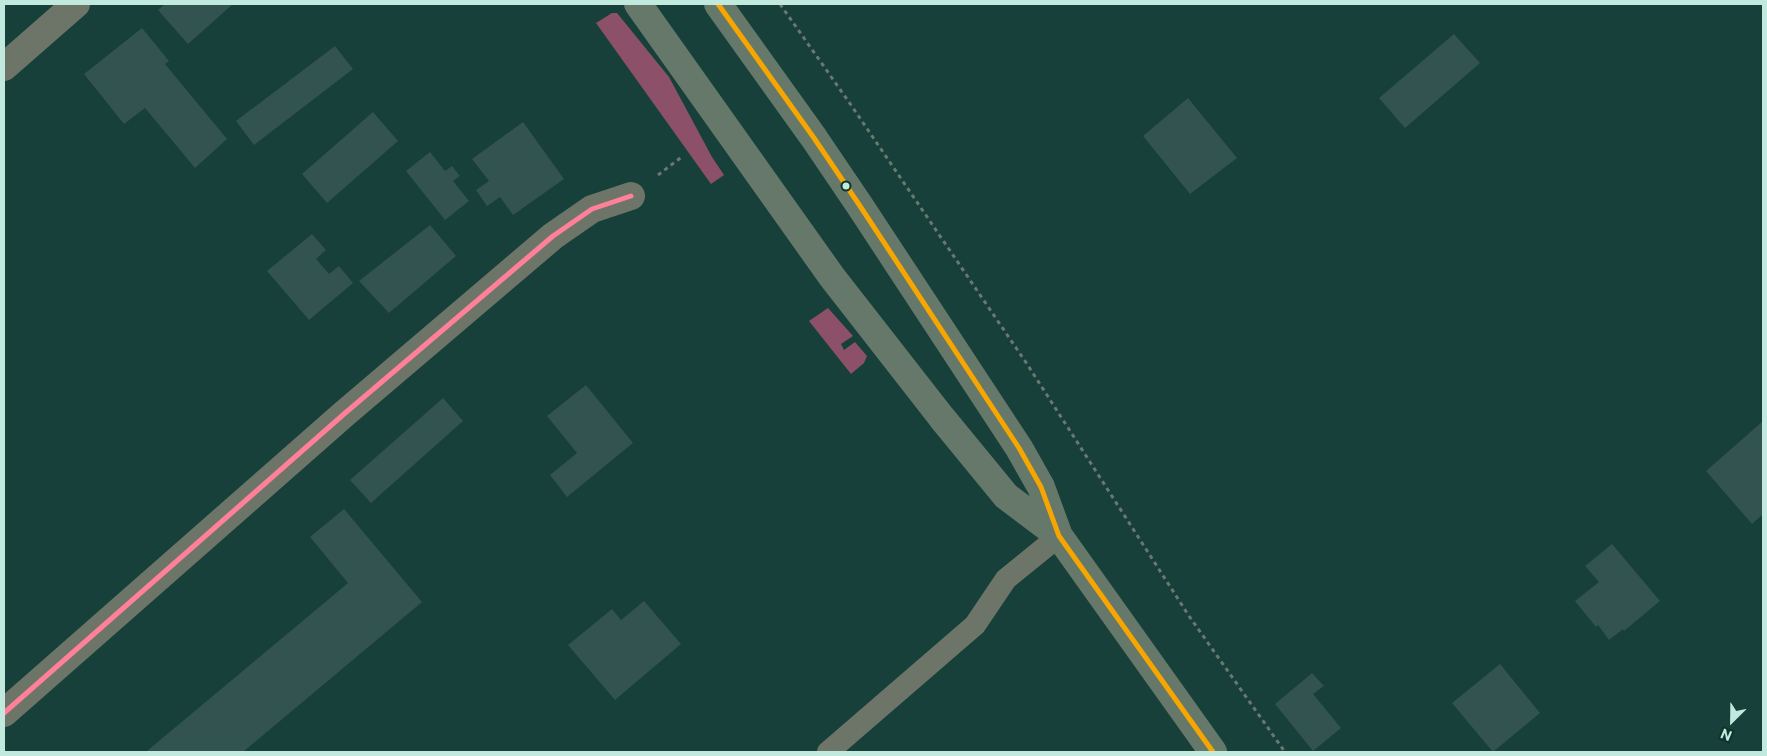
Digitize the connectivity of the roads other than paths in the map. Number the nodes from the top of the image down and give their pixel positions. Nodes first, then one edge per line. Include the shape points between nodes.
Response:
1 (76, 4) edge
2 (638, 4) edge
3 (718, 4) edge
4 (4, 67) edge
5 (632, 196) dead end
6 (1059, 536) junction
7 (4, 713) edge
8 (828, 752) edge
9 (1212, 752) edge

1 - 4 street
2 - 6 highway via 832,277 942,418 1006,496
3 - 6 highway via 855,198 1019,448 1041,487
5 - 7 street via 592,209 553,236 329,427
6 - 8 lane via 1006,579 975,624
6 - 9 highway

